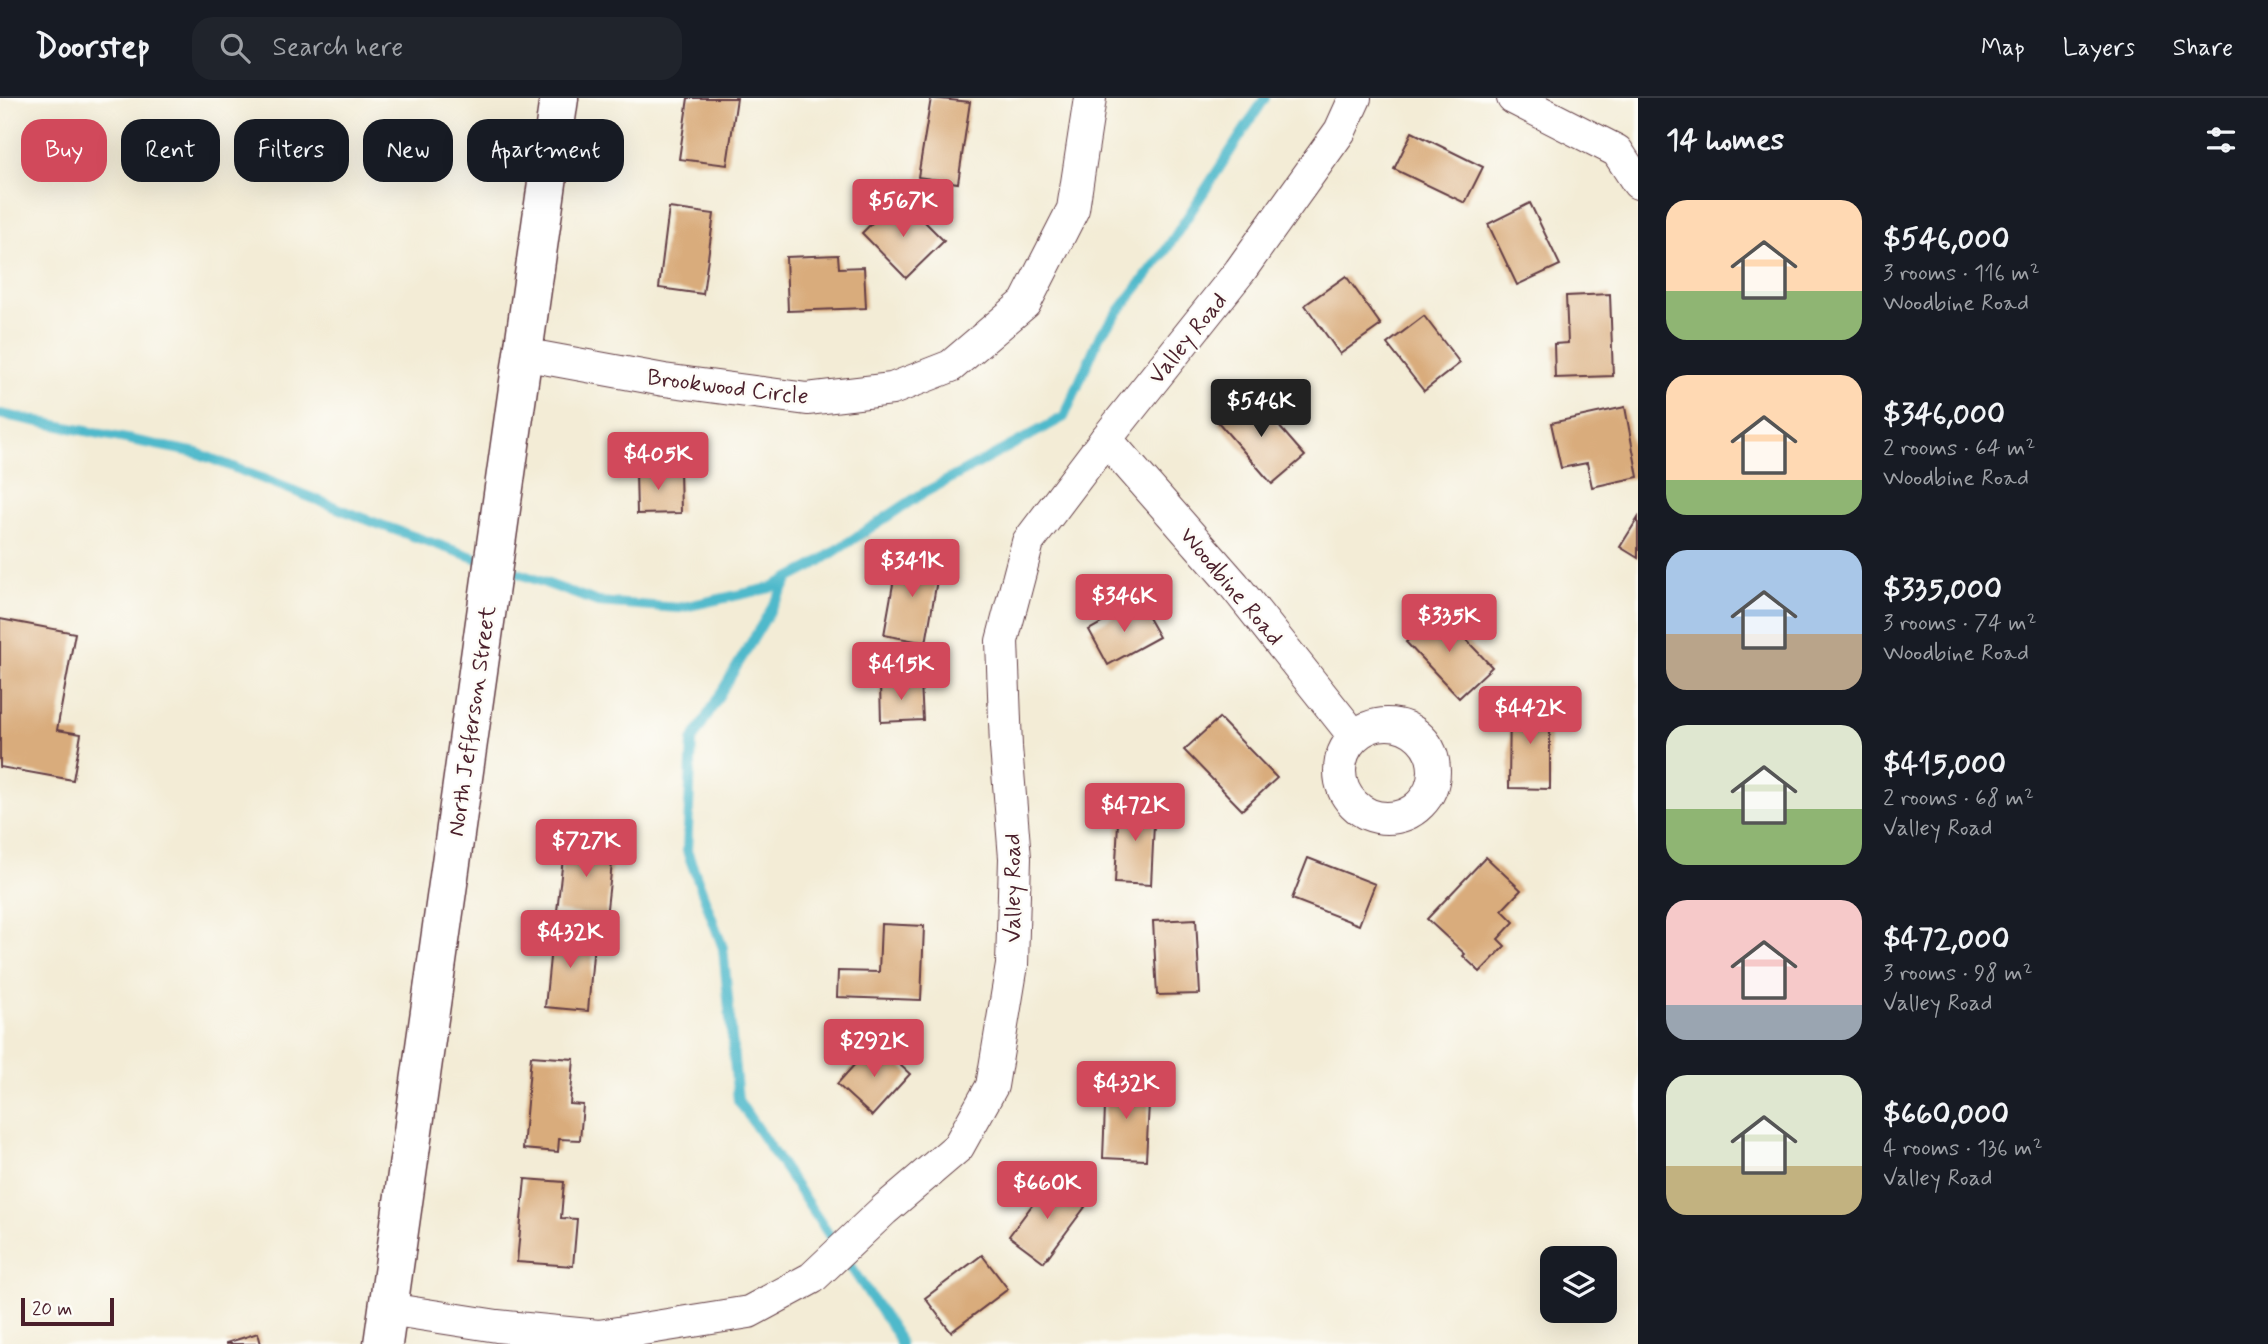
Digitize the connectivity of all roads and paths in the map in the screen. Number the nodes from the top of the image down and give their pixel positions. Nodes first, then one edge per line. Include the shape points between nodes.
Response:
1 (559, 98) edge
2 (1090, 98) edge
3 (1355, 98) edge
4 (1513, 98) edge
5 (1638, 183) edge
6 (522, 354) junction
7 (1106, 439) junction
8 (1354, 736) dead end
9 (385, 1327) edge

1 - 6 main road, North Jefferson Street
2 - 6 street, Brookwood Circle via 1073,209 1025,303 951,366 892,389 807,398 664,380
3 - 7 street, Valley Road via 1340,131 1240,271
4 - 5 street via 1617,151
6 - 9 main road, North Jefferson Street
7 - 8 street, Woodbine Road via 1234,585
7 - 9 street, Valley Road via 1028,542 1002,641 1015,858 1012,965 992,1086 958,1146 812,1278 749,1312 599,1336 497,1326

